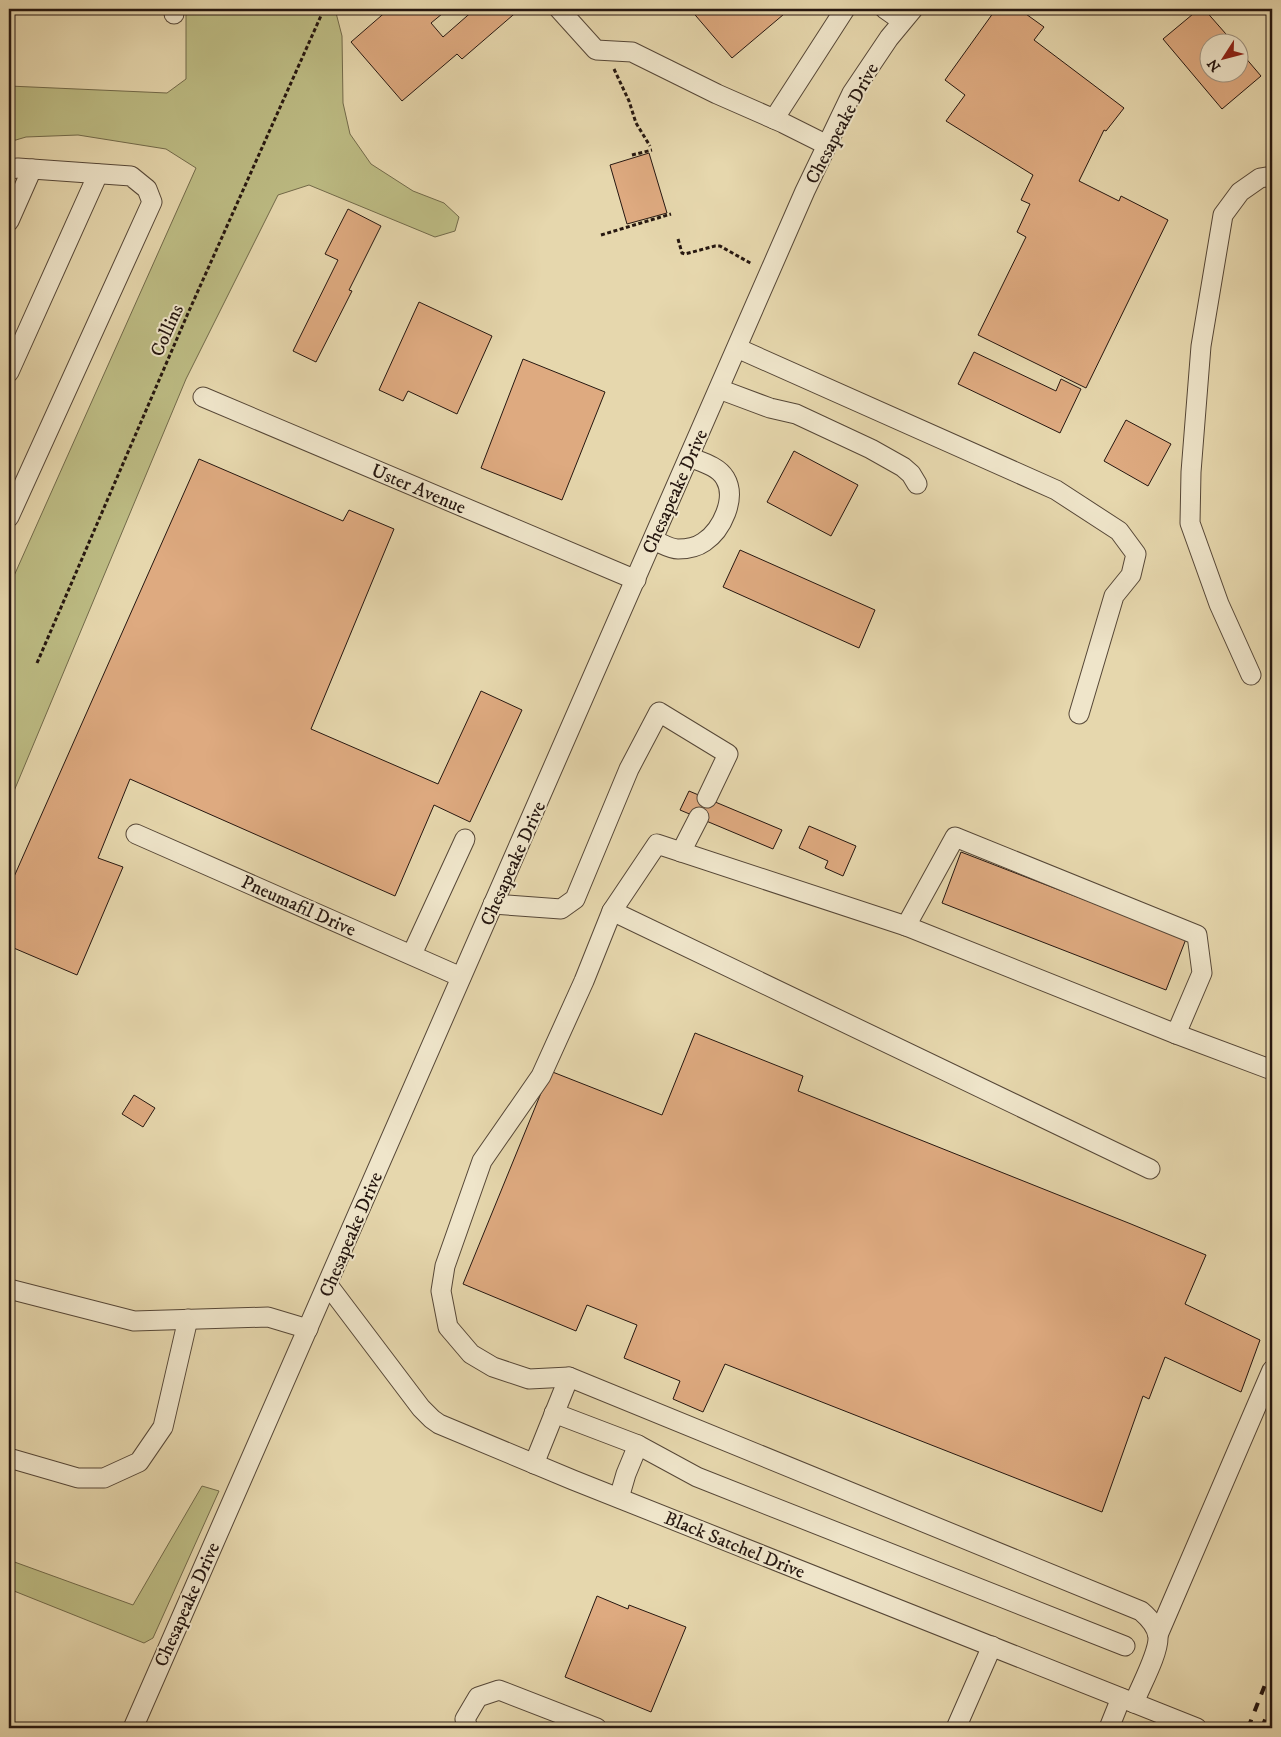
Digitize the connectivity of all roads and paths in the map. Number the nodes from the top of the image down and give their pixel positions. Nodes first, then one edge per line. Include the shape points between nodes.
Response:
1 (324, 9) edge
2 (559, 9) edge
3 (845, 9) edge
4 (885, 9) edge
5 (908, 15) edge
6 (614, 70) dead end
7 (774, 119) junction
8 (827, 145) junction
9 (632, 155) dead end
10 (9, 168) edge
11 (32, 169) junction
12 (98, 174) junction
13 (1272, 176) edge
14 (671, 214) dead end
15 (9, 221) edge
16 (601, 235) dead end
17 (678, 239) dead end
18 (752, 264) dead end
19 (737, 348) junction
20 (9, 372) edge
21 (719, 389) junction
22 (203, 397) dead end
23 (689, 457) junction
24 (917, 484) dead end
25 (9, 518) edge
26 (653, 540) junction
27 (636, 580) junction
28 (37, 663) dead end
29 (1251, 674) dead end
30 (1079, 714) dead end
31 (707, 798) dead end
32 (698, 818) dead end
33 (136, 834) dead end
34 (465, 839) dead end
35 (681, 852) junction
36 (494, 904) junction
37 (612, 911) junction
38 (906, 926) junction
39 (412, 954) junction
40 (461, 977) junction
41 (1176, 1034) junction
42 (1272, 1070) edge
43 (1150, 1169) dead end
44 (328, 1285) junction
45 (9, 1289) edge
46 (188, 1319) junction
47 (308, 1329) junction
48 (1272, 1370) edge
49 (568, 1377) junction
50 (554, 1414) junction
51 (638, 1444) junction
52 (9, 1458) edge
53 (534, 1464) junction
54 (619, 1498) junction
55 (1158, 1635) junction
56 (992, 1646) junction
57 (1124, 1646) dead end
58 (1127, 1700) junction
59 (132, 1728) edge
60 (468, 1728) edge
61 (597, 1728) edge
62 (956, 1728) edge
63 (1110, 1728) edge
64 (1197, 1728) edge

1 - 28 path, Collins
2 - 7 street via 596,50 632,52
3 - 7 street
4 - 5 street
5 - 8 street, Chesapeake Drive via 863,74
6 - 9 path via 636,123 651,148
7 - 8 street
8 - 19 street, Chesapeake Drive
10 - 11 street
11 - 12 street
11 - 15 street
12 - 20 street
12 - 25 street via 131,176 147,189 152,202
13 - 29 street via 1260,178 1240,192 1223,215 1201,346 1191,472 1190,523 1219,604
14 - 16 path
17 - 18 path via 685,254 720,246
19 - 21 street, Chesapeake Drive
19 - 30 street via 1056,490 1119,531 1136,554 1131,575 1114,596
21 - 23 street, Chesapeake Drive
21 - 24 street via 796,414 871,449 907,470
22 - 27 street, Uster Avenue
23 - 26 street, Chesapeake Drive
23 - 26 street via 719,470 725,478 730,496 721,523 702,544 690,548 678,549
26 - 27 street, Chesapeake Drive
27 - 36 street, Chesapeake Drive
31 - 36 street via 728,754 659,712 629,769 575,899 561,909
32 - 35 street
33 - 39 street, Pneumafil Drive
34 - 39 street
35 - 37 street via 656,844
35 - 38 street
36 - 40 street, Chesapeake Drive
37 - 43 street
37 - 49 street via 540,1076 482,1161 445,1266 442,1291 448,1328 471,1354 493,1367 529,1379
38 - 41 street
38 - 41 street via 956,837 1197,935 1202,973
39 - 40 street, Pneumafil Drive
40 - 44 street, Chesapeake Drive
41 - 42 street
44 - 47 street, Chesapeake Drive
44 - 53 street, Black Satchel Drive via 432,1420
45 - 46 street via 134,1321
46 - 47 street via 268,1317
46 - 52 street via 163,1427 139,1462 104,1478 78,1478
47 - 59 street, Chesapeake Drive
48 - 55 street
49 - 50 street
49 - 55 street via 1141,1611 1150,1619
50 - 51 street
50 - 53 street
51 - 54 street
51 - 57 street via 697,1477
53 - 54 street, Black Satchel Drive
54 - 56 street, Black Satchel Drive
55 - 58 street via 1156,1649
56 - 58 street, Black Satchel Drive
56 - 62 street
58 - 63 street
58 - 64 street, Black Satchel Drive
60 - 61 street via 465,1719 478,1697 499,1690

